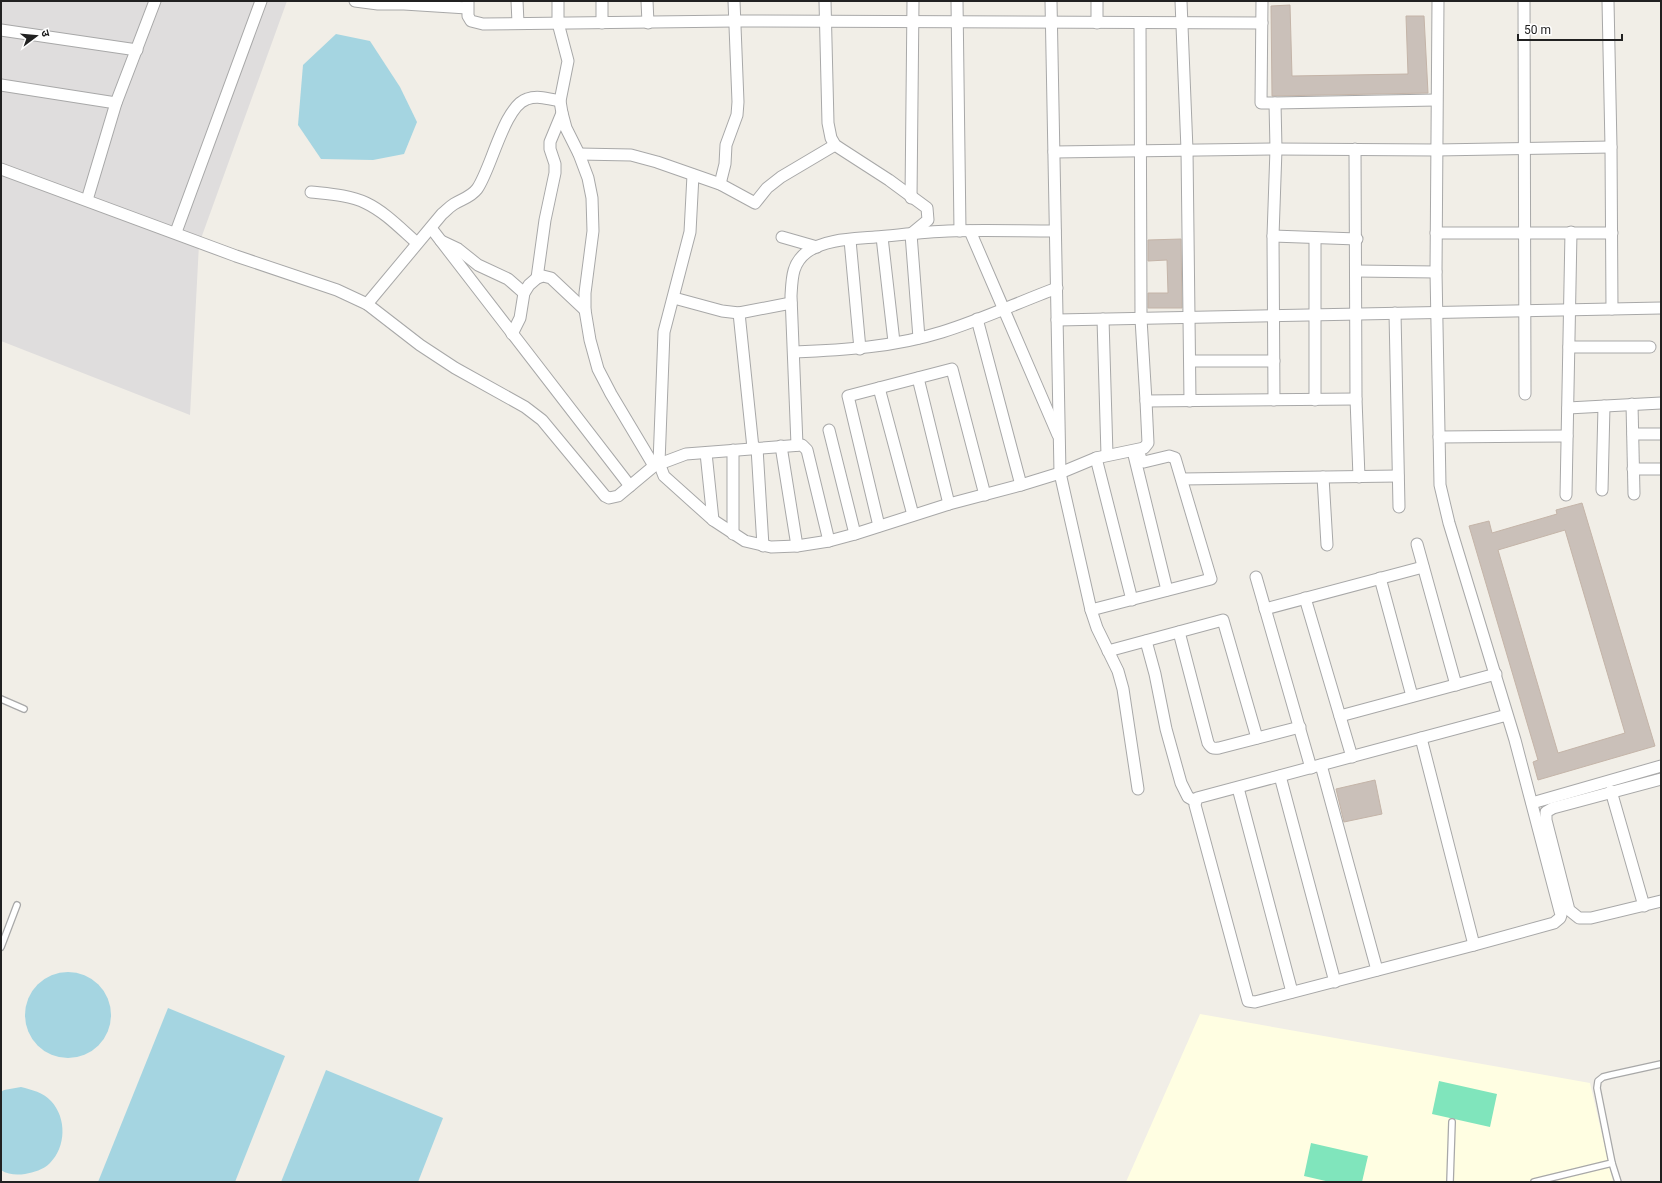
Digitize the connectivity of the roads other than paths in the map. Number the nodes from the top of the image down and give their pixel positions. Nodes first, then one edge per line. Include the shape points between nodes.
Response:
1 (155, 1) edge
2 (261, 1) edge
3 (355, 1) edge
4 (517, 1) edge
5 (558, 1) edge
6 (602, 1) edge
7 (647, 1) edge
8 (734, 1) edge
9 (825, 1) edge
10 (913, 1) edge
11 (956, 1) edge
12 (1051, 1) edge
13 (1097, 1) edge
14 (1181, 1) edge
15 (1262, 1) edge
16 (1438, 1) edge
17 (1524, 1) edge
18 (1608, 1) edge
19 (467, 5) edge
20 (735, 21) junction
21 (825, 21) junction
22 (558, 22) junction
23 (913, 22) junction
24 (957, 22) junction
25 (518, 23) junction
26 (602, 23) junction
27 (648, 23) junction
28 (1051, 23) junction
29 (1097, 23) junction
30 (1140, 23) junction
31 (1181, 23) junction
32 (1262, 23) junction
33 (1, 30) edge
34 (137, 50) junction
35 (1, 85) edge
36 (1436, 100) junction
37 (560, 101) junction
38 (116, 103) junction
39 (1275, 103) junction
40 (562, 113) junction
41 (835, 145) junction
42 (1611, 147) junction
43 (1276, 148) junction
44 (1356, 149) junction
45 (1525, 149) junction
46 (1187, 150) junction
47 (1436, 150) junction
48 (1140, 151) junction
49 (1054, 152) junction
50 (579, 154) junction
51 (1, 169) edge
52 (693, 175) junction
53 (720, 184) junction
54 (311, 192) dead end
55 (911, 198) junction
56 (87, 200) junction
57 (431, 228) junction
58 (965, 231) junction
59 (1055, 231) junction
60 (176, 232) junction
61 (1525, 232) junction
62 (1571, 232) junction
63 (1436, 233) junction
64 (1612, 233) junction
65 (911, 234) junction
66 (882, 236) junction
67 (1273, 236) junction
68 (782, 237) dead end
69 (1315, 238) junction
70 (1357, 239) junction
71 (850, 240) junction
72 (441, 241) junction
73 (417, 243) junction
74 (817, 247) junction
75 (1356, 271) junction
76 (1436, 272) junction
77 (537, 278) junction
78 (1057, 288) junction
79 (524, 293) junction
80 (674, 298) junction
81 (791, 303) junction
82 (367, 304) junction
83 (1661, 308) edge
84 (1002, 309) junction
85 (1612, 309) junction
86 (585, 310) junction
87 (1525, 310) junction
88 (1570, 310) junction
89 (1436, 312) junction
90 (739, 313) junction
91 (1395, 313) junction
92 (1356, 315) junction
93 (1315, 316) junction
94 (1274, 317) junction
95 (1190, 318) junction
96 (976, 319) junction
97 (1141, 319) junction
98 (1057, 320) junction
99 (1103, 320) junction
100 (512, 334) junction
101 (920, 338) junction
102 (894, 342) junction
103 (1569, 347) junction
104 (1650, 347) dead end
105 (860, 349) junction
106 (794, 352) junction
107 (1190, 361) junction
108 (1274, 361) junction
109 (918, 378) junction
110 (879, 388) junction
111 (1525, 394) dead end
112 (1356, 399) junction
113 (1190, 400) junction
114 (1274, 400) junction
115 (1315, 400) junction
116 (1146, 401) junction
117 (1661, 402) edge
118 (1632, 404) junction
119 (1604, 406) junction
120 (1568, 408) junction
121 (829, 430) dead end
122 (1632, 434) junction
123 (1661, 434) edge
124 (1568, 436) junction
125 (1439, 437) junction
126 (1060, 439) junction
127 (797, 445) junction
128 (781, 446) junction
129 (755, 448) junction
130 (733, 450) junction
131 (1135, 450) junction
132 (706, 452) junction
133 (1107, 455) junction
134 (1096, 458) junction
135 (656, 465) junction
136 (1661, 468) edge
137 (1633, 469) junction
138 (1060, 473) junction
139 (1398, 476) junction
140 (1323, 477) junction
141 (1358, 477) junction
142 (1182, 479) junction
143 (1021, 485) junction
144 (630, 486) junction
145 (1602, 490) dead end
146 (1634, 494) dead end
147 (985, 495) junction
148 (1566, 495) dead end
149 (949, 504) junction
150 (1398, 507) dead end
151 (913, 515) junction
152 (713, 520) junction
153 (879, 526) junction
154 (733, 534) junction
155 (855, 534) junction
156 (829, 540) junction
157 (1417, 544) dead end
158 (1327, 545) dead end
159 (763, 546) junction
160 (797, 546) junction
161 (1423, 567) junction
162 (1256, 577) dead end
163 (1380, 578) junction
164 (1167, 590) junction
165 (1305, 598) junction
166 (1132, 600) junction
167 (1265, 609) junction
168 (1091, 610) junction
169 (1179, 632) junction
170 (1146, 640) junction
171 (1108, 651) junction
172 (1496, 674) junction
173 (1456, 685) junction
174 (1412, 696) junction
175 (1, 699) edge
176 (24, 709) dead end
177 (1507, 715) junction
178 (1340, 716) junction
179 (1300, 727) junction
180 (1257, 738) junction
181 (1421, 738) junction
182 (1352, 756) junction
183 (1316, 766) junction
184 (1661, 766) edge
185 (1280, 776) junction
186 (1661, 779) edge
187 (1238, 788) junction
188 (1138, 789) dead end
189 (1611, 791) junction
190 (1195, 801) junction
191 (1532, 803) junction
192 (1661, 901) edge
193 (17, 905) dead end
194 (1644, 906) junction
195 (1474, 945) junction
196 (1, 947) edge
197 (1377, 970) junction
198 (1334, 982) junction
199 (1292, 992) junction
200 (1661, 1064) edge
201 (1452, 1122) dead end
202 (1612, 1162) junction
203 (1450, 1182) edge
204 (1534, 1182) edge
205 (1618, 1182) edge

1 - 34 street
2 - 60 street
3 - 19 street via 378,4
4 - 25 street
5 - 22 street
6 - 26 street
7 - 27 street
8 - 20 street
9 - 21 street
10 - 23 street
11 - 24 street
12 - 28 street
13 - 29 street
14 - 31 street
15 - 32 street
16 - 36 street
17 - 45 street
18 - 42 street
19 - 25 street via 468,16 477,24
20 - 21 street
20 - 27 street
20 - 53 street via 737,115 726,145
21 - 23 street
21 - 41 street via 828,123
22 - 25 street
22 - 26 street
22 - 37 street via 568,61
23 - 24 street
23 - 55 street
24 - 28 street
24 - 58 street
26 - 27 street
28 - 29 street
28 - 49 street
29 - 30 street
30 - 31 street
30 - 48 street
31 - 32 street
31 - 46 street
32 - 39 street via 1261,103
33 - 34 street
34 - 38 street
35 - 38 street
36 - 39 street
36 - 47 street
37 - 40 street
37 - 57 street via 532,98 519,103 502,131 482,182 472,195 452,205 442,214
38 - 56 street
39 - 43 street
40 - 50 street via 566,128
40 - 77 street via 550,142 555,172
41 - 53 street via 781,177 767,188 755,203
41 - 55 street via 889,180
42 - 45 street
42 - 64 street
43 - 44 street
43 - 46 street
43 - 67 street
44 - 47 street
44 - 70 street
45 - 47 street
45 - 61 street
46 - 48 street
46 - 95 street
47 - 63 street
48 - 49 street
48 - 97 street
49 - 59 street
50 - 52 street via 631,155
50 - 86 street via 592,198 593,231
51 - 56 street
52 - 53 street
52 - 80 street via 690,232
54 - 73 street via 366,202 388,217
55 - 65 street via 927,208 928,220
56 - 60 street
57 - 72 street
57 - 73 street
58 - 59 street
58 - 65 street
58 - 84 street
59 - 78 street
60 - 82 street via 236,256 336,290
61 - 62 street
61 - 63 street
61 - 87 street
62 - 64 street
62 - 88 street
63 - 76 street
64 - 85 street
65 - 66 street
65 - 101 street
66 - 71 street
66 - 102 street
67 - 69 street
67 - 94 street
68 - 74 street
69 - 70 street
69 - 93 street
70 - 75 street
71 - 74 street
71 - 105 street
72 - 79 street via 508,279
72 - 100 street
73 - 82 street
74 - 81 street via 796,262
75 - 76 street
75 - 92 street
76 - 89 street
77 - 79 street
77 - 86 street via 551,278
78 - 84 street
78 - 98 street
79 - 100 street via 520,318
80 - 90 street via 722,312
80 - 135 street via 664,332
81 - 90 street
81 - 106 street
82 - 144 street via 420,345 455,368 520,404 542,420 605,496 613,498
83 - 85 street
84 - 96 street
84 - 126 street
85 - 88 street
86 - 135 street via 598,369
87 - 88 street
87 - 89 street
87 - 111 street
88 - 103 street
89 - 91 street
89 - 125 street
90 - 129 street
91 - 92 street
91 - 139 street
92 - 93 street
92 - 112 street
93 - 94 street
93 - 115 street
94 - 95 street
94 - 108 street
95 - 97 street
95 - 107 street
96 - 101 street
96 - 143 street
97 - 99 street
97 - 116 street
98 - 99 street
98 - 126 street
99 - 133 street
100 - 144 street
101 - 102 street
102 - 105 street
103 - 104 street
103 - 120 street
105 - 106 street
106 - 127 street
107 - 108 street
107 - 113 street
108 - 114 street
109 - 110 street
109 - 147 street via 952,369
109 - 149 street
110 - 151 street
110 - 153 street via 848,396
112 - 115 street
112 - 141 street
113 - 114 street
113 - 116 street
114 - 115 street
116 - 131 street via 1148,443 1146,447
117 - 118 street
118 - 119 street
118 - 122 street
119 - 120 street
119 - 145 street
120 - 124 street
121 - 155 street
122 - 123 street
122 - 137 street
124 - 125 street
124 - 148 street
125 - 172 street via 1443,503
126 - 138 street
127 - 128 street
127 - 156 street via 802,445 807,450
128 - 129 street
128 - 160 street
129 - 130 street
129 - 159 street
130 - 132 street
130 - 154 street
131 - 133 street
131 - 142 street via 1144,462 1173,456
131 - 164 street
132 - 135 street via 686,454
132 - 152 street
133 - 134 street
134 - 138 street
134 - 166 street
135 - 144 street
135 - 152 street via 664,476
136 - 137 street
137 - 146 street
138 - 143 street
138 - 168 street
139 - 141 street
139 - 150 street
140 - 141 street
140 - 142 street
140 - 158 street
142 - 164 street via 1211,579
143 - 147 street
147 - 149 street
149 - 151 street
151 - 153 street
152 - 154 street
153 - 155 street
154 - 159 street via 745,541
155 - 156 street
156 - 160 street
157 - 161 street
159 - 160 street
161 - 163 street
161 - 173 street
162 - 167 street
163 - 165 street
163 - 174 street
164 - 166 street
165 - 167 street
165 - 178 street
166 - 168 street
167 - 179 street
168 - 171 street
169 - 170 street
169 - 180 street via 1211,748
169 - 180 street via 1223,620
170 - 171 street
170 - 190 street via 1181,783 1188,797
171 - 188 street via 1123,689
172 - 173 street
172 - 177 street
173 - 174 street
174 - 178 street
175 - 176 lane
177 - 181 street
177 - 191 street
178 - 182 street
179 - 180 street
179 - 183 street
181 - 182 street
181 - 195 street
182 - 183 street
183 - 185 street
183 - 197 street
184 - 191 street
185 - 187 street
185 - 198 street
186 - 189 street
187 - 190 street via 1201,797
187 - 199 street
189 - 194 street
189 - 194 street via 1546,812 1570,910 1579,918 1585,919
190 - 199 street via 1248,1001 1255,1002
191 - 195 street via 1561,911 1560,918 1554,922
192 - 194 street
193 - 196 lane
195 - 197 street
197 - 198 street
198 - 199 street
200 - 202 lane via 1603,1077 1598,1081 1597,1088
201 - 203 lane
202 - 204 lane
202 - 205 lane

